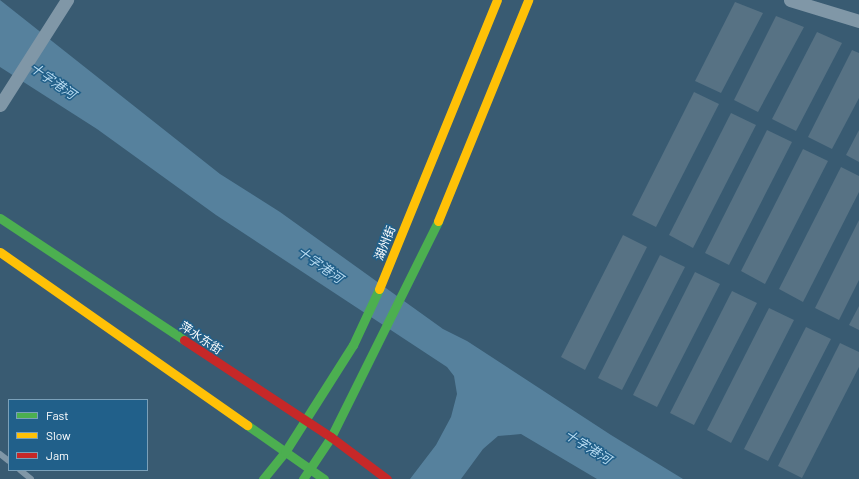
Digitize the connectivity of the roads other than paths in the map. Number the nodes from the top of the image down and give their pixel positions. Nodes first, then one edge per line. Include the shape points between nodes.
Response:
1 (67, 0) edge
2 (497, 0) edge
3 (528, 0) edge
4 (790, 0) edge
5 (859, 21) edge
6 (0, 105) edge
7 (0, 218) edge
8 (0, 252) edge
9 (304, 421) junction
10 (331, 437) junction
11 (285, 452) junction
12 (0, 454) edge
13 (8, 460) edge
14 (21, 471) edge
15 (310, 471) junction
16 (31, 479) edge
17 (263, 479) edge
18 (303, 479) edge
19 (324, 479) edge
20 (387, 479) edge

1 - 6 street
2 - 9 main road, 湖州街 via 385,275 353,345
3 - 10 main road via 438,222
4 - 5 street
7 - 9 main road, 萍水东街
8 - 11 main road
9 - 10 main road, 萍水东街
9 - 11 main road, 湖州街
10 - 15 main road
10 - 20 main road, 萍水东街
11 - 15 main road
11 - 17 main road, 湖州街
12 - 13 lane
14 - 16 lane
15 - 18 main road
15 - 19 main road

